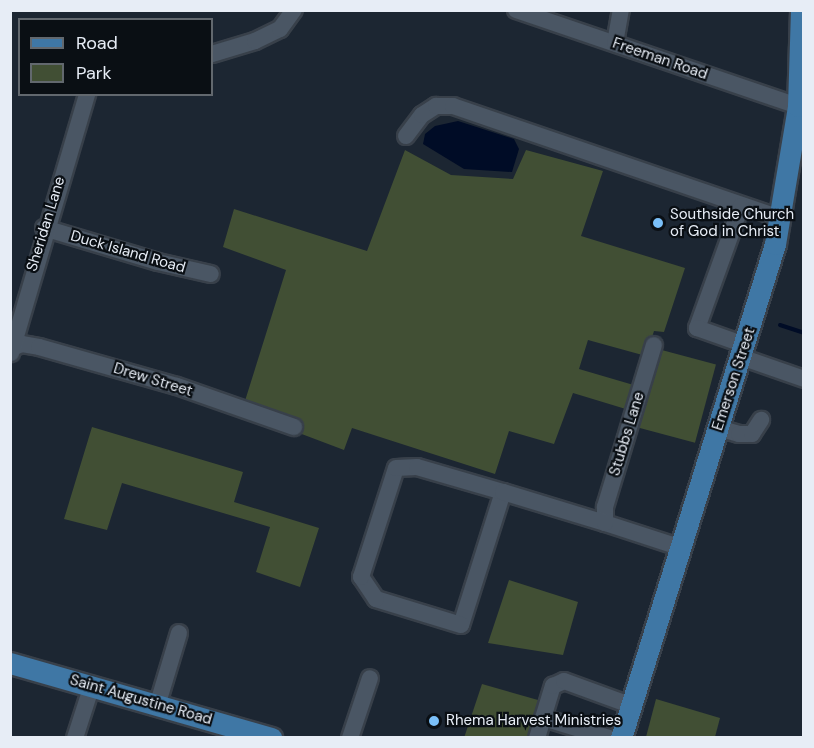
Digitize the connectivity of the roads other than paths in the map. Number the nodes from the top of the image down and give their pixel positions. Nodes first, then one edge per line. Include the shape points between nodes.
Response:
1 (294, 10) edge
2 (516, 10) edge
3 (621, 10) edge
4 (801, 10) edge
5 (615, 44) junction
6 (213, 54) edge
7 (86, 96) edge
8 (801, 107) edge
9 (406, 136) dead end
10 (741, 206) junction
11 (780, 218) junction
12 (44, 228) junction
13 (211, 274) dead end
14 (654, 345) dead end
15 (11, 350) edge
16 (743, 351) junction
17 (804, 379) edge
18 (761, 420) dead end
19 (294, 426) dead end
20 (718, 428) junction
21 (503, 492) junction
22 (605, 523) junction
23 (679, 547) junction
24 (179, 633) dead end
25 (10, 663) edge
26 (370, 678) dead end
27 (92, 685) junction
28 (158, 703) junction
29 (630, 705) junction
30 (543, 718) junction
31 (268, 737) edge
32 (75, 738) edge
33 (350, 738) edge
34 (537, 738) edge
35 (609, 738) edge
36 (621, 738) edge

1 - 6 street via 280,29
2 - 5 street, Freeman Road
3 - 5 street
4 - 8 main road, Emerson Street
5 - 8 street, Freeman Road
7 - 12 street, Sheridan Lane
8 - 11 main road, Emerson Street
9 - 10 street via 422,115 436,106 453,106 716,193
10 - 11 street
10 - 16 street via 697,328
11 - 16 main road, Emerson Street
12 - 13 street, Duck Island Road
12 - 15 street, Sheridan Lane
14 - 22 street, Stubbs Lane via 605,507
15 - 19 street, Drew Street via 22,344 39,347 177,386
16 - 17 street
16 - 20 main road, Emerson Street
18 - 20 street via 752,434
20 - 23 main road, Emerson Street
21 - 21 street via 417,466 396,468 361,577 376,599 461,625
21 - 22 street
22 - 23 street
23 - 29 main road, Emerson Street
24 - 28 street
25 - 27 main road, Saint Augustine Road
26 - 33 street
27 - 28 main road, Saint Augustine Road
27 - 32 street
28 - 31 main road, Saint Augustine Road
29 - 30 street via 558,682 553,686
29 - 36 main road, Emerson Street
30 - 34 street
30 - 35 street

